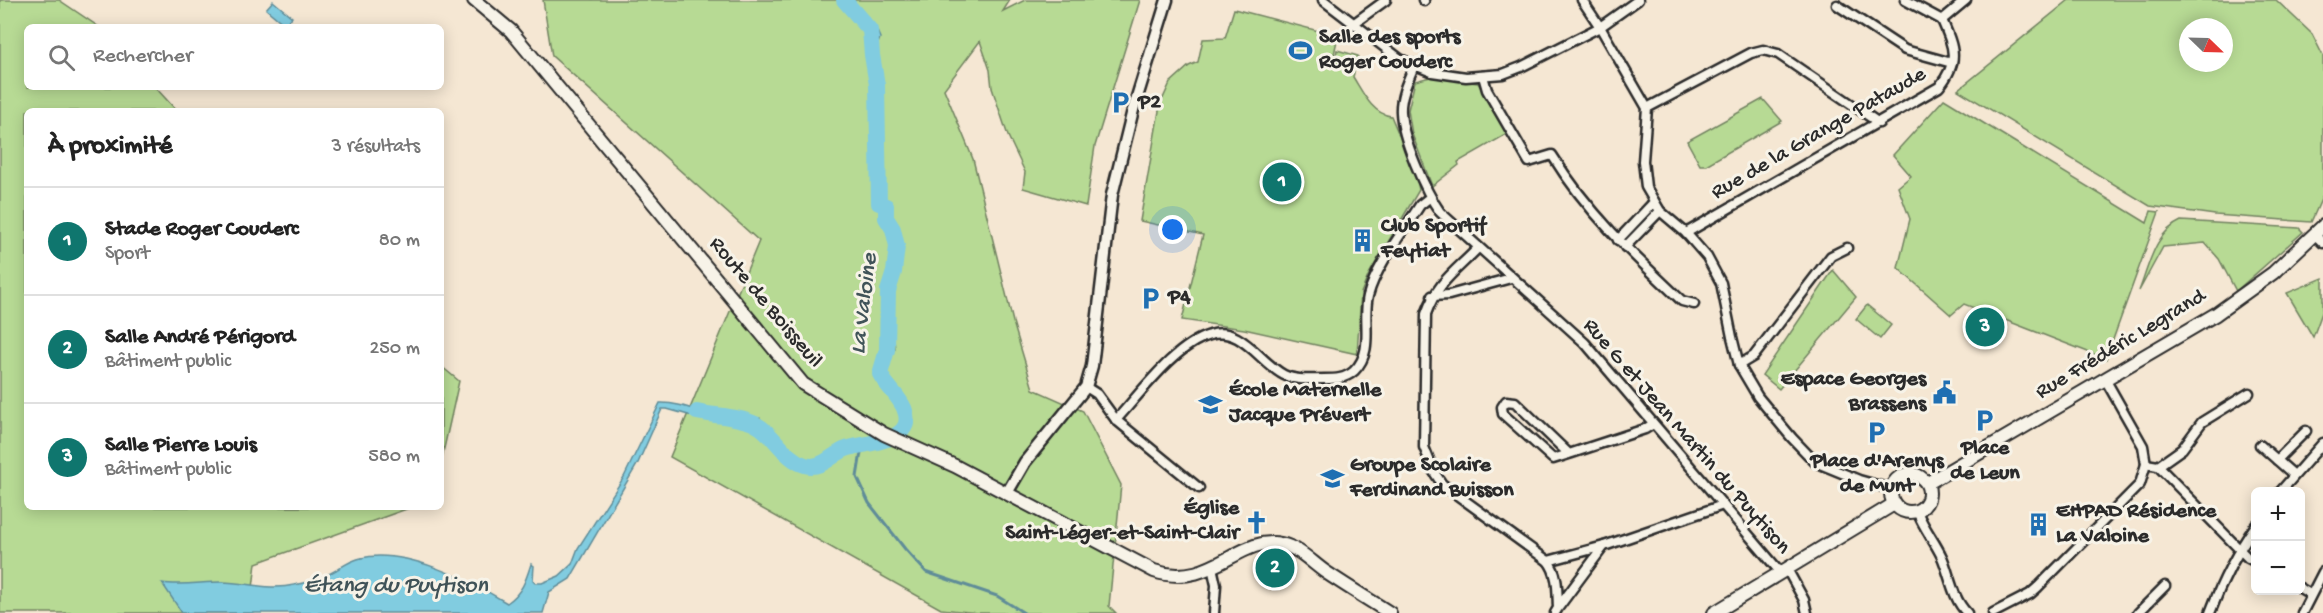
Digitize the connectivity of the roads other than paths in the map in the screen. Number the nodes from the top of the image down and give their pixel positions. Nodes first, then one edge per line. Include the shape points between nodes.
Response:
1 (474, 0) edge
2 (1167, 0) edge
3 (1323, 0) edge
4 (1386, 0) edge
5 (1582, 0) edge
6 (1638, 0) edge
7 (1905, 0) edge
8 (1966, 0) edge
9 (1837, 5) dead end
10 (1942, 20) junction
11 (1353, 24) junction
12 (1600, 27) junction
13 (1952, 63) junction
14 (1414, 66) junction
15 (1483, 76) junction
16 (1647, 108) junction
17 (1879, 123) junction
18 (1429, 198) junction
19 (1654, 202) junction
20 (1660, 211) junction
21 (1686, 233) junction
22 (2320, 234) edge
23 (1618, 240) junction
24 (1624, 247) junction
25 (1478, 248) junction
26 (1847, 248) dead end
27 (1511, 278) junction
28 (1432, 296) junction
29 (1694, 304) dead end
30 (1740, 365) junction
31 (2104, 379) junction
32 (1086, 387) junction
33 (2249, 393) dead end
34 (1116, 420) junction
35 (1653, 424) junction
36 (2306, 431) dead end
37 (2323, 443) edge
38 (2260, 445) dead end
39 (1569, 454) junction
40 (2277, 460) junction
41 (2145, 464) junction
42 (2158, 466) junction
43 (2294, 475) junction
44 (1928, 483) junction
45 (2284, 487) edge
46 (1199, 488) dead end
47 (1891, 489) junction
48 (1007, 493) junction
49 (1894, 504) junction
50 (1723, 505) junction
51 (1917, 511) junction
52 (2251, 532) edge
53 (1604, 546) junction
54 (2239, 548) junction
55 (2251, 558) edge
56 (1548, 561) junction
57 (1212, 567) junction
58 (1784, 571) junction
59 (2323, 572) edge
60 (2165, 586) dead end
61 (2305, 591) edge
62 (2310, 594) junction
63 (1556, 611) edge
64 (1214, 613) edge
65 (1390, 613) edge
66 (1714, 613) edge
67 (1807, 613) edge
68 (1967, 613) edge
69 (1993, 613) edge
70 (2138, 613) edge
71 (2210, 613) edge
72 (2302, 613) edge

1 - 48 main road, Route de Boisseuil via 511,31 803,384 884,434
2 - 32 street via 1112,195 1092,366
3 - 11 street
4 - 11 street
5 - 12 street
6 - 12 street
7 - 10 street
8 - 10 street
9 - 13 street via 1905,50
10 - 13 street, Rue de la Grange Pataude via 1954,54
11 - 14 street
12 - 15 street via 1521,67
12 - 16 street
13 - 17 street, Rue de la Grange Pataude via 1939,87
14 - 15 street via 1450,75
14 - 18 street, Rue G et Jean Martin du Puytison via 1401,111 1405,134
15 - 23 street via 1487,90 1529,162 1552,155 1572,187
16 - 17 street via 1763,50 1778,54
16 - 19 street via 1643,161 1646,187
17 - 21 street, Rue de la Grange Pataude
18 - 25 street, Rue G et Jean Martin du Puytison
18 - 34 street via 1420,205 1372,283 1367,299 1365,354 1354,370 1338,379 1296,378 1280,373 1238,338 1220,333 1210,335 1165,364
19 - 20 street
19 - 23 street
20 - 21 street
20 - 24 street
21 - 30 street via 1707,257 1721,283
22 - 31 main road, Rue Frédéric Legrand via 2241,297
23 - 24 street
24 - 29 street via 1682,300
25 - 27 street, Rue G et Jean Martin du Puytison
25 - 28 street
26 - 30 street via 1831,256 1754,356
27 - 28 street
27 - 35 street, Rue G et Jean Martin du Puytison via 1585,343
28 - 56 street via 1426,314 1423,434 1427,458 1442,484
30 - 47 street via 1758,397 1815,462
31 - 41 street via 2143,446
31 - 44 main road, Rue Frédéric Legrand
32 - 34 street via 1097,394
32 - 48 street via 1025,462
33 - 42 street via 2202,422 2182,448
34 - 46 street
35 - 39 street
35 - 50 street, Rue G et Jean Martin du Puytison
36 - 40 street
37 - 43 street
38 - 40 street
39 - 39 street via 1553,459 1503,414 1506,400 1515,402
40 - 43 street
41 - 42 street
41 - 69 street via 2134,491 2038,588
42 - 54 street
43 - 45 street
44 - 47 main road via 1919,475 1907,473 1896,479
44 - 51 main road via 1927,502
47 - 49 main road
48 - 57 main road, Route de Boisseuil via 1154,572 1183,577
49 - 51 main road via 1905,512
49 - 58 main road
50 - 53 street
50 - 58 street, Rue G et Jean Martin du Puytison
51 - 68 street
52 - 54 street
53 - 56 street
53 - 63 street
54 - 55 street
54 - 71 street
56 - 63 street via 1557,580
57 - 64 street via 1216,585
57 - 65 main road, Route de Boisseuil via 1255,546 1290,546
58 - 66 main road
58 - 67 street, Rue G et Jean Martin du Puytison via 1804,600
59 - 62 street
60 - 70 street
61 - 62 street
62 - 72 street

